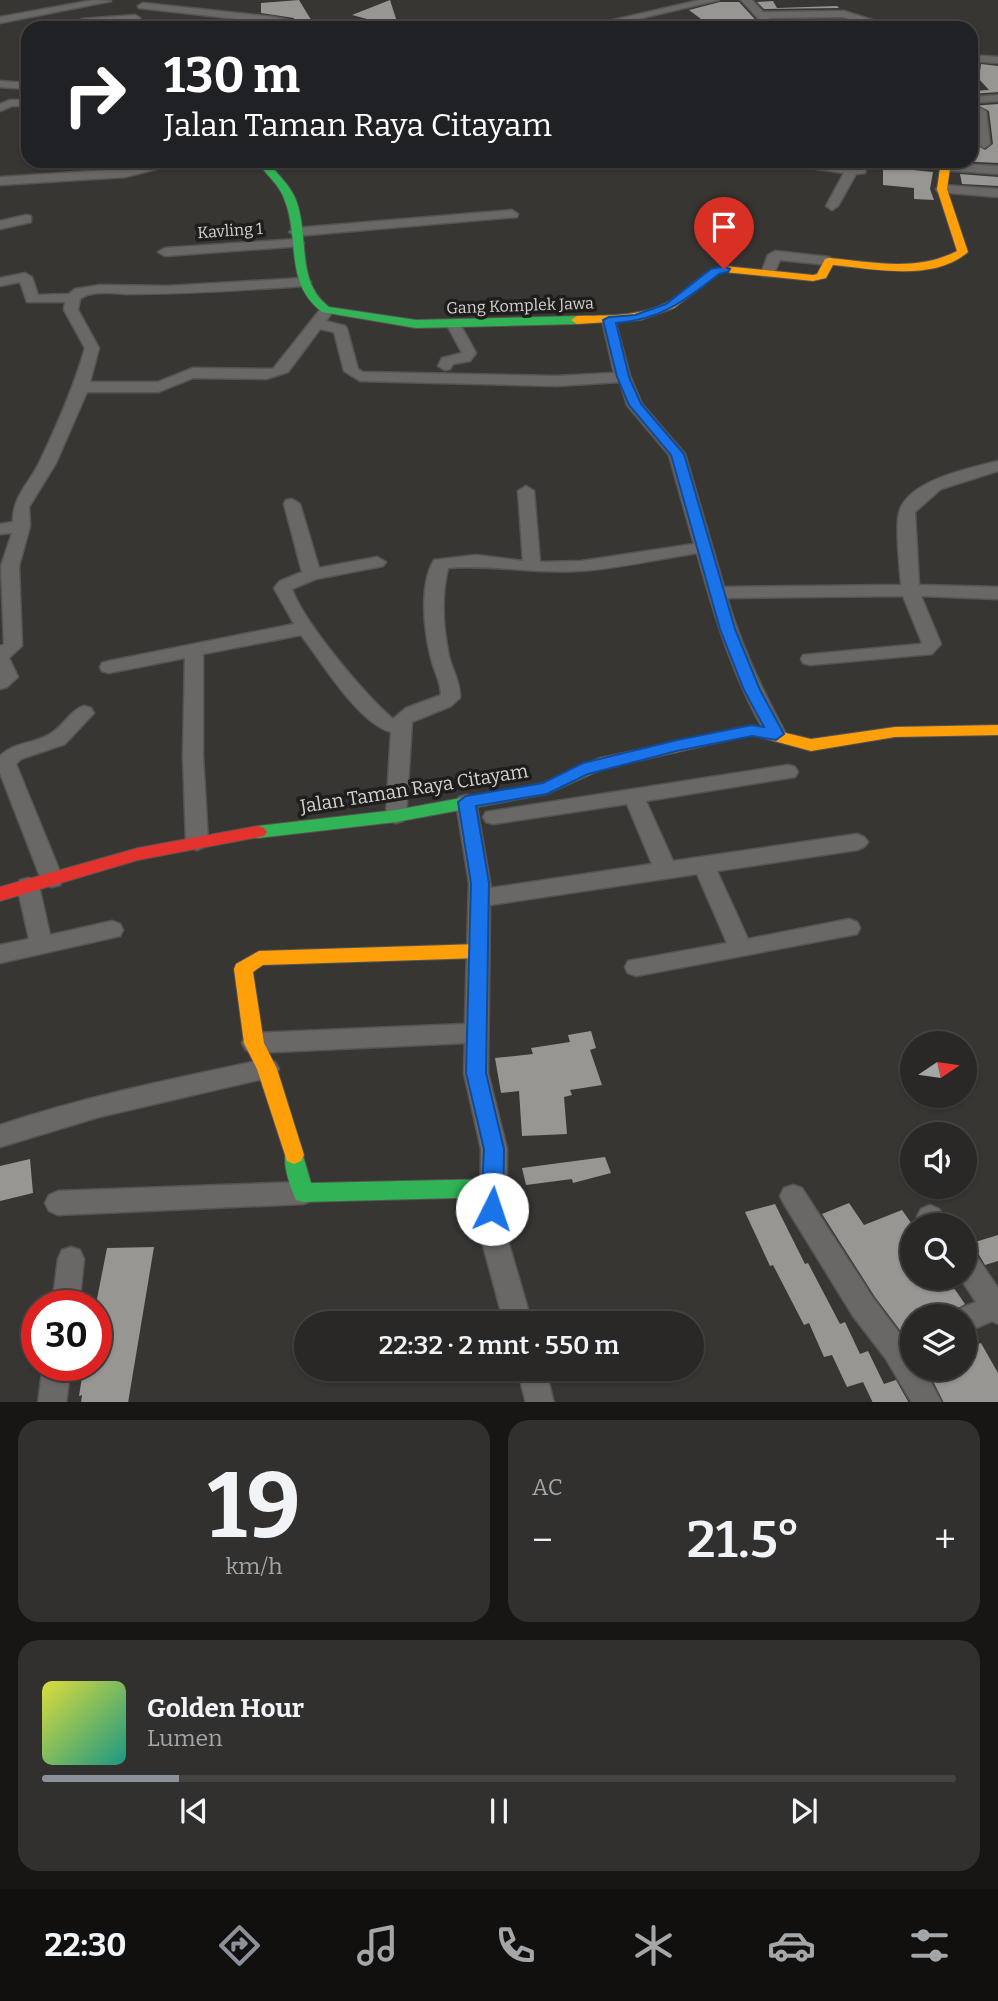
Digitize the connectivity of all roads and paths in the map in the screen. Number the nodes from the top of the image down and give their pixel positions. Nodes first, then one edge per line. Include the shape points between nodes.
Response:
1 (714, 0) edge
2 (746, 0) edge
3 (757, 0) edge
4 (106, 1) edge
5 (147, 3) edge
6 (763, 15) junction
7 (0, 20) edge
8 (134, 21) edge
9 (282, 21) edge
10 (616, 21) edge
11 (768, 21) edge
12 (868, 21) edge
13 (978, 47) edge
14 (990, 48) dead end
15 (978, 59) edge
16 (998, 60) edge
17 (0, 85) edge
18 (21, 86) edge
19 (998, 98) edge
20 (978, 99) edge
21 (21, 103) edge
22 (0, 108) edge
23 (981, 111) dead end
24 (978, 143) edge
25 (998, 144) edge
26 (114, 168) edge
27 (266, 168) edge
28 (833, 168) edge
29 (861, 168) edge
30 (945, 168) edge
31 (978, 168) edge
32 (998, 170) edge
33 (852, 171) junction
34 (0, 181) edge
35 (942, 189) junction
36 (998, 193) edge
37 (832, 206) dead end
38 (512, 214) dead end
39 (26, 219) dead end
40 (0, 225) edge
41 (297, 237) junction
42 (165, 252) dead end
43 (0, 282) edge
44 (304, 282) junction
45 (73, 298) junction
46 (322, 317) junction
47 (609, 320) junction
48 (454, 325) junction
49 (445, 366) dead end
50 (623, 377) junction
51 (81, 387) junction
52 (998, 466) edge
53 (526, 491) dead end
54 (292, 504) dead end
55 (22, 526) junction
56 (0, 529) edge
57 (705, 547) junction
58 (377, 562) dead end
59 (532, 567) junction
60 (312, 575) junction
61 (910, 590) junction
62 (718, 593) junction
63 (998, 593) edge
64 (5, 612) edge
65 (305, 628) junction
66 (194, 649) junction
67 (0, 657) edge
68 (810, 659) dead end
69 (109, 667) dead end
70 (0, 683) edge
71 (84, 713) dead end
72 (403, 729) junction
73 (998, 730) edge
74 (776, 734) junction
75 (788, 772) dead end
76 (634, 797) junction
77 (466, 802) junction
78 (397, 816) junction
79 (493, 817) dead end
80 (197, 842) junction
81 (857, 842) dead end
82 (704, 865) junction
83 (666, 871) junction
84 (52, 879) junction
85 (28, 886) junction
86 (0, 894) edge
87 (480, 898) junction
88 (849, 928) dead end
89 (112, 930) dead end
90 (41, 946) junction
91 (741, 949) junction
92 (480, 951) junction
93 (0, 954) edge
94 (636, 967) dead end
95 (475, 1033) junction
96 (254, 1043) junction
97 (267, 1069) junction
98 (0, 1136) edge
99 (494, 1188) junction
100 (303, 1193) junction
101 (793, 1196) dead end
102 (58, 1203) dead end
103 (71, 1259) dead end
104 (977, 1279) edge
105 (67, 1290) edge
106 (997, 1309) edge
107 (515, 1311) edge
108 (977, 1316) edge
109 (900, 1342) edge
110 (55, 1381) edge
111 (534, 1381) edge
112 (919, 1381) edge
113 (52, 1402) edge
114 (540, 1402) edge
115 (928, 1402) edge

1 - 10 street
2 - 3 street
2 - 6 street
4 - 7 street
5 - 8 street
5 - 9 street
6 - 11 street
6 - 12 street via 844,14
13 - 14 street
15 - 16 street
17 - 18 street
19 - 20 street
21 - 22 street
23 - 24 street
24 - 25 street
26 - 34 street
27 - 41 street via 292,202
28 - 33 street
29 - 33 street
30 - 35 street
31 - 32 street
33 - 37 street
35 - 36 street
35 - 47 street, Gang Komplek Jawa via 963,252 957,258 897,266 829,261 822,275 814,278 715,271 670,306 637,318
38 - 41 street
39 - 40 street
41 - 42 street, Kavling 1
41 - 44 street
43 - 45 street via 25,277 32,299
44 - 45 street via 100,289
44 - 46 street
45 - 51 street via 71,310 92,348
46 - 48 street, Gang Komplek Jawa
46 - 50 street via 340,329 351,372 360,376 556,381
46 - 51 street via 277,373 205,372 179,376 158,387
47 - 48 street, Gang Komplek Jawa
47 - 50 street
48 - 49 street via 469,353
50 - 57 street via 635,405 677,454
51 - 55 street via 48,463 21,507
52 - 61 street via 937,484 913,502 907,512
53 - 59 street
54 - 60 street
55 - 56 street
55 - 64 street via 10,563
57 - 59 street via 581,566
57 - 62 street
58 - 60 street
59 - 72 street via 487,560 440,564 435,615 450,698 409,713 402,720
60 - 65 street via 283,588
61 - 62 street
61 - 63 street
61 - 68 street via 932,638 925,650
62 - 74 street via 752,690
64 - 67 street via 13,646
65 - 66 street
65 - 72 street via 385,724
66 - 69 street
66 - 80 street
67 - 70 street via 9,677
71 - 84 street via 58,739 14,754 5,763
72 - 78 street
73 - 74 street, Jalan Taman Raya Citayam via 895,732 811,745
74 - 77 street, Jalan Taman Raya Citayam via 752,730 677,745 583,769 547,788
75 - 76 street
76 - 79 street
76 - 83 street
77 - 78 street, Jalan Taman Raya Citayam
77 - 87 street
78 - 80 street, Jalan Taman Raya Citayam
80 - 84 street, Jalan Taman Raya Citayam
81 - 82 street
82 - 83 street
82 - 91 street
83 - 87 street
84 - 85 street, Jalan Taman Raya Citayam
85 - 86 street, Jalan Taman Raya Citayam
85 - 90 street
87 - 92 street
88 - 91 street
89 - 90 street
90 - 93 street
91 - 94 street
92 - 95 street
92 - 96 street via 259,958 249,962 243,969
95 - 96 street
95 - 99 street via 476,1073 494,1149
96 - 97 street
97 - 98 street via 125,1099
97 - 100 street
99 - 100 street
99 - 107 street via 493,1234
100 - 102 street
101 - 109 street via 863,1307
103 - 105 street
104 - 106 street
106 - 108 street
110 - 113 street
111 - 114 street
112 - 115 street

